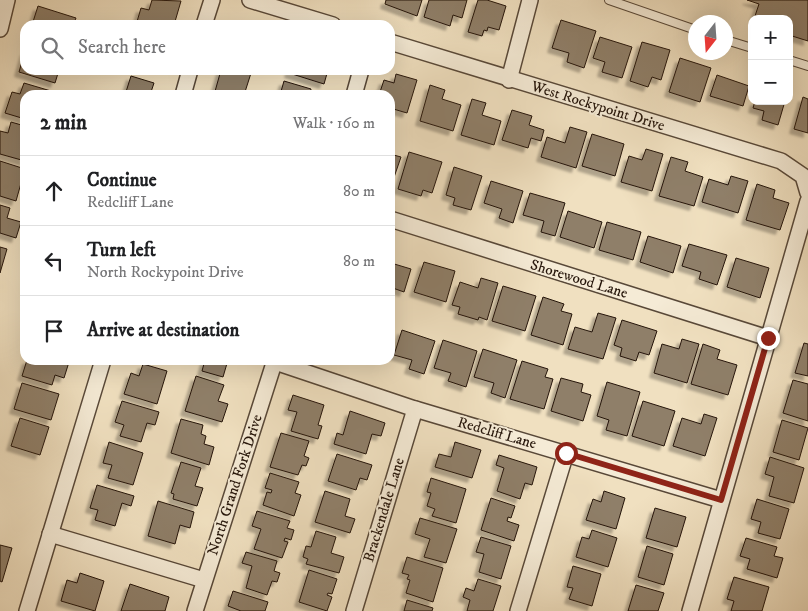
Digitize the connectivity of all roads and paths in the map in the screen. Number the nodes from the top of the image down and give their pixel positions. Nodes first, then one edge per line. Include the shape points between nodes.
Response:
1 (7, 0) edge
2 (212, 0) edge
3 (250, 0) edge
4 (530, 0) edge
5 (609, 0) edge
6 (206, 20) edge
7 (316, 20) edge
8 (688, 27) edge
9 (0, 29) edge
10 (733, 42) edge
11 (395, 44) edge
12 (748, 47) edge
13 (793, 61) edge
14 (808, 66) edge
15 (189, 75) edge
16 (360, 75) edge
17 (509, 80) junction
18 (184, 90) edge
19 (355, 90) edge
20 (808, 193) edge
21 (808, 201) edge
22 (395, 221) edge
23 (768, 338) junction
24 (101, 365) edge
25 (274, 365) edge
26 (287, 365) edge
27 (415, 409) junction
28 (566, 453) junction
29 (721, 500) junction
30 (50, 534) junction
31 (204, 580) junction
32 (27, 611) edge
33 (195, 611) edge
34 (354, 611) edge
35 (518, 611) edge
36 (690, 611) edge

1 - 9 street
2 - 6 street
3 - 7 street
4 - 17 street
5 - 8 lane
10 - 12 lane
11 - 17 street, West Rockypoint Drive
13 - 14 lane
15 - 18 street
16 - 19 street
17 - 20 street, West Rockypoint Drive via 781,161 803,176
21 - 23 street
22 - 23 street, Shorewood Lane
23 - 29 street
24 - 30 street
25 - 31 street, North Grand Fork Drive
26 - 27 street, Redcliff Lane
27 - 28 street, Redcliff Lane
27 - 34 street, Brackendale Lane
28 - 29 street, Redcliff Lane
28 - 35 street
29 - 36 street
30 - 31 street
30 - 32 street
31 - 33 street, North Grand Fork Drive

